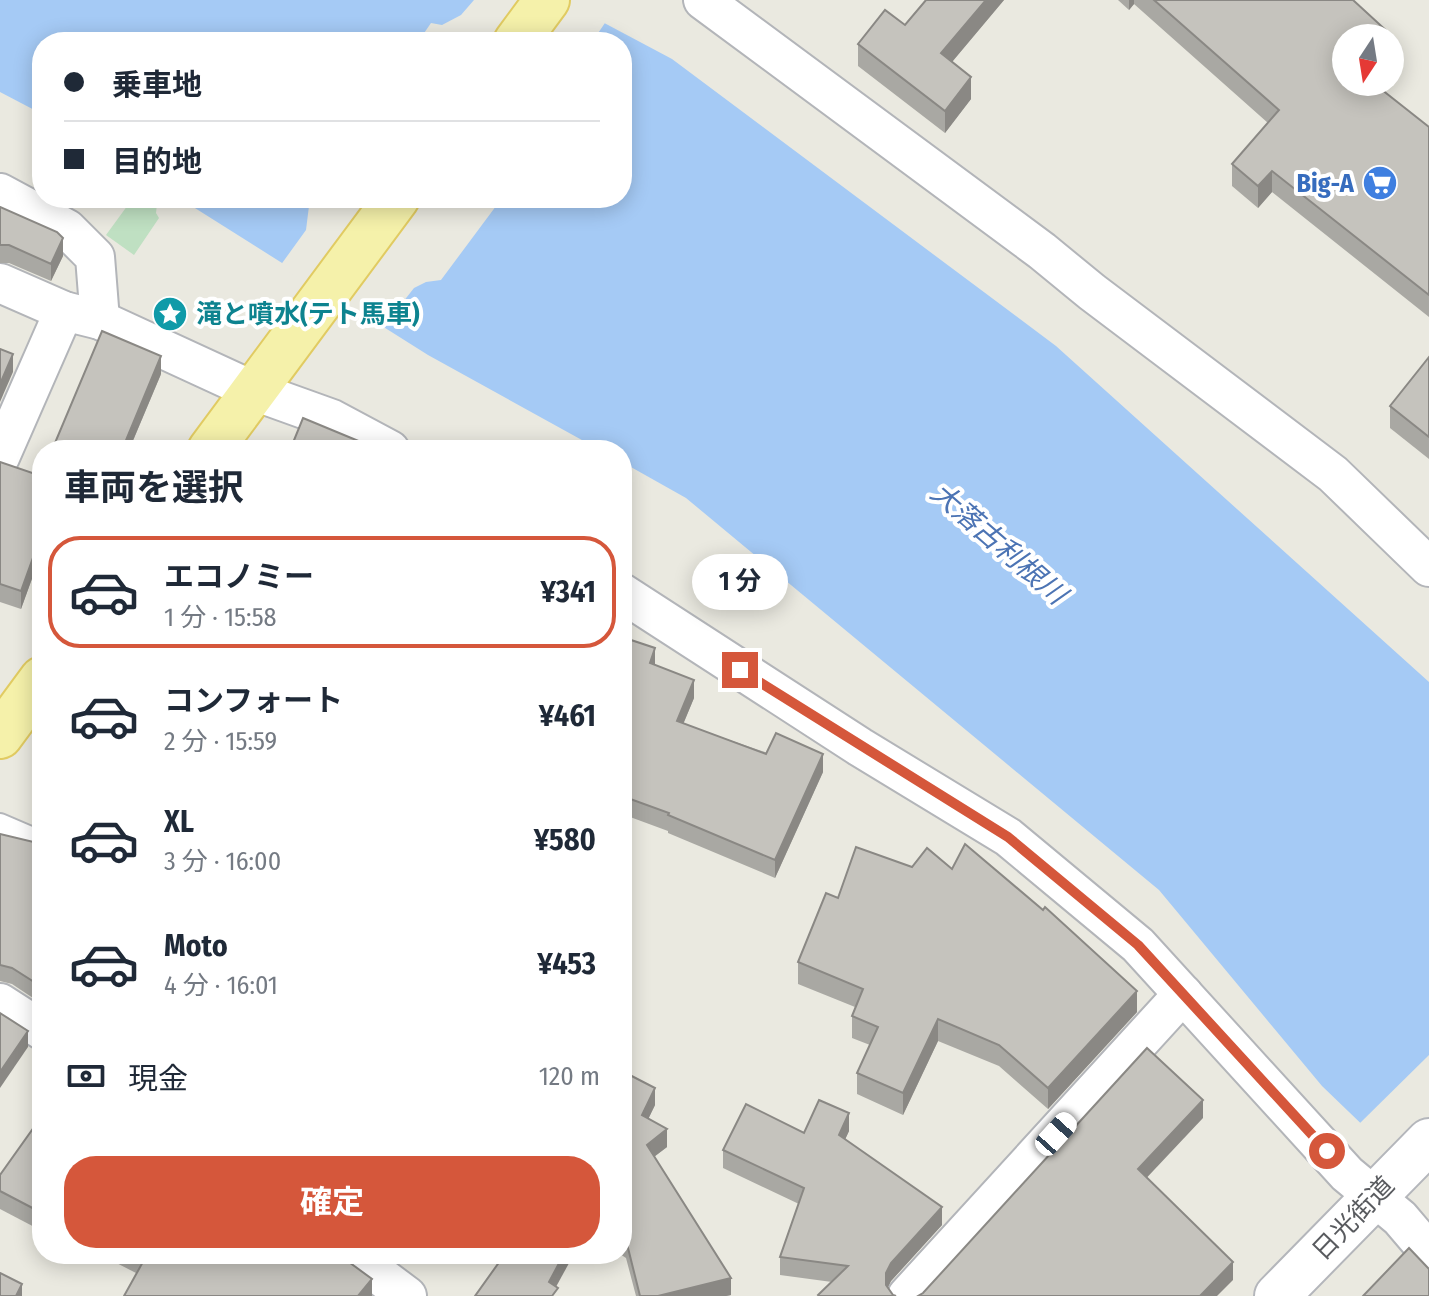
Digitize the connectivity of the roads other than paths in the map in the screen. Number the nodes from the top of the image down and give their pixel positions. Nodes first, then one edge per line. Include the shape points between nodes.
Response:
1 (547, 0) edge
2 (703, 0) edge
3 (523, 32) edge
4 (0, 193) edge
5 (390, 208) edge
6 (0, 283) edge
7 (64, 311) junction
8 (100, 320) junction
9 (254, 391) junction
10 (217, 440) edge
11 (371, 440) edge
12 (0, 457) edge
13 (1429, 567) edge
14 (632, 599) edge
15 (32, 693) edge
16 (0, 736) edge
17 (0, 824) edge
18 (32, 838) edge
19 (1183, 994) junction
20 (0, 1003) edge
21 (32, 1024) edge
22 (1429, 1141) edge
23 (1380, 1191) junction
24 (1429, 1252) edge
25 (364, 1264) edge
26 (407, 1296) edge
27 (907, 1296) edge
28 (1277, 1296) edge

1 - 3 main road
2 - 13 street via 1333,474
4 - 8 street via 67,229 95,257
5 - 9 main road
6 - 7 street
7 - 8 street
7 - 12 street
8 - 9 street
9 - 10 main road
9 - 11 street via 332,419
14 - 19 street via 1008,837 1138,945
15 - 16 main road
17 - 18 lane
19 - 23 street via 1347,1174
19 - 27 street
20 - 21 street
22 - 23 main road, 日光街道
23 - 24 street
23 - 28 main road, 日光街道
25 - 26 street

